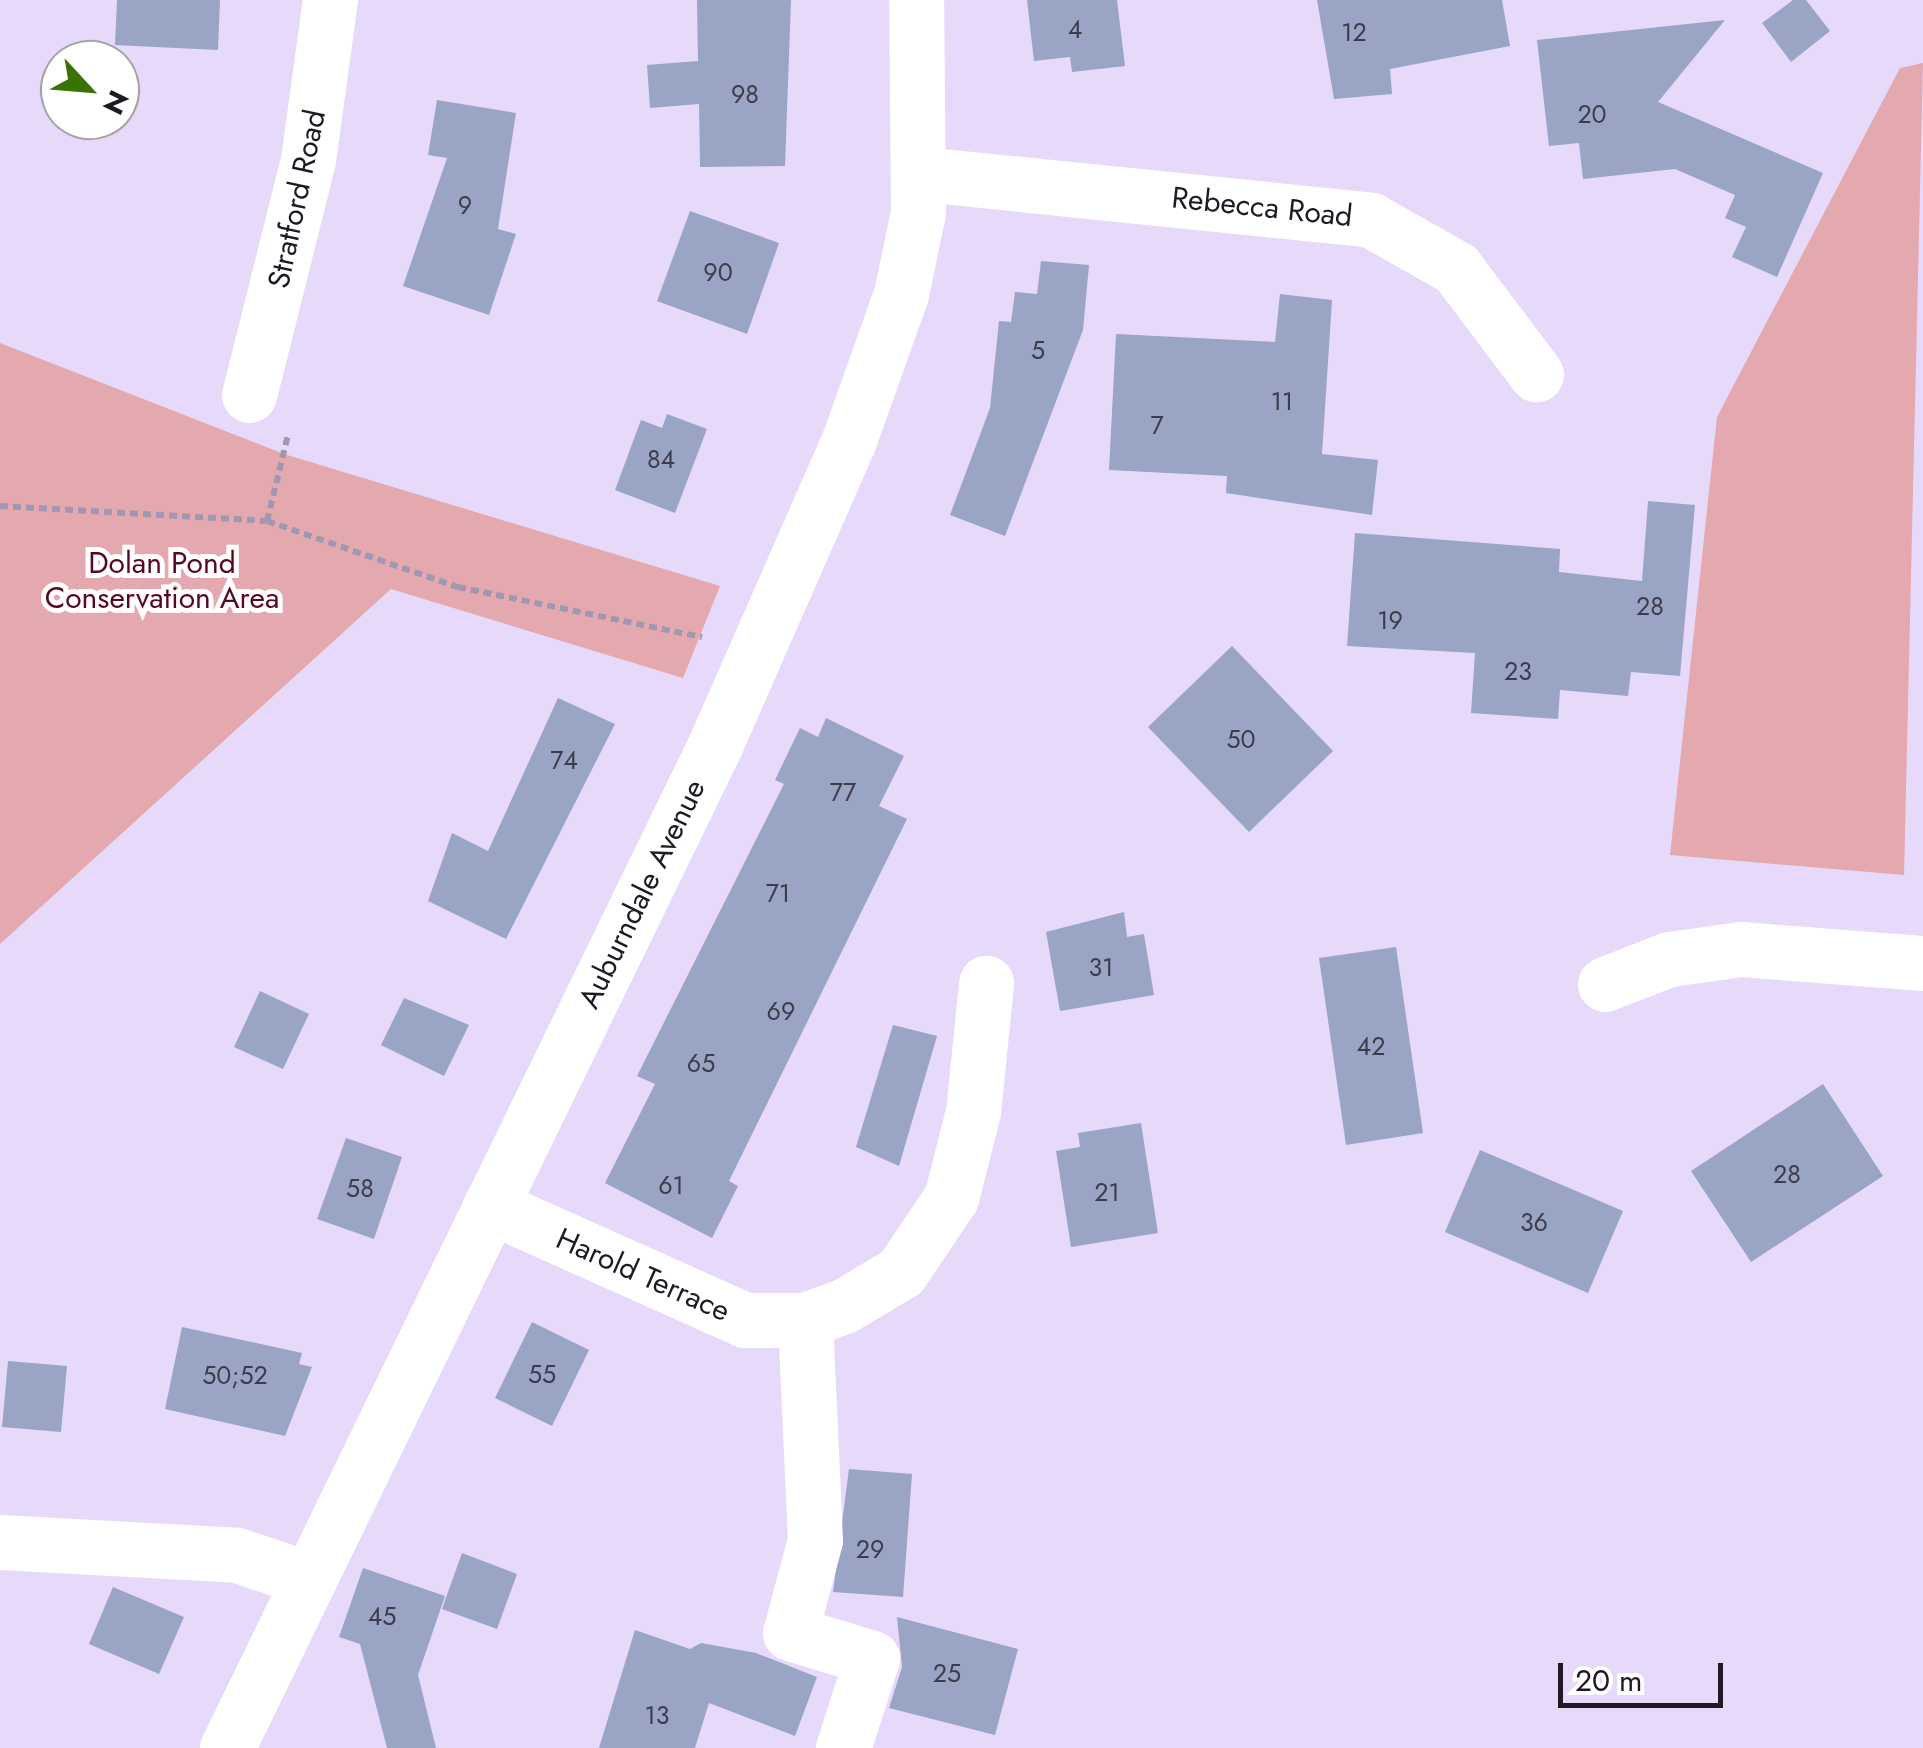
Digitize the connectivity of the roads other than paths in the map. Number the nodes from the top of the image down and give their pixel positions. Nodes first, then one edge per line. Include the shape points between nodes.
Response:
1 (330, 0) edge
2 (916, 0) edge
3 (922, 174) junction
4 (1536, 374) dead end
5 (249, 395) dead end
6 (1923, 963) edge
7 (986, 983) dead end
8 (1605, 984) dead end
9 (490, 1206) junction
10 (805, 1320) junction
11 (0, 1542) edge
12 (309, 1578) junction
13 (227, 1748) edge
14 (844, 1748) edge

1 - 5 street, Stratford Road via 304,178
2 - 3 street, Auburndale Avenue
3 - 4 street, Rebecca Road via 1371,220 1456,268
3 - 9 street, Auburndale Avenue via 901,294 814,524
6 - 8 street via 1741,949 1669,959
7 - 10 street via 970,1126 940,1220 901,1272
9 - 10 street, Harold Terrace via 725,1314
9 - 12 street, Auburndale Avenue
10 - 14 street via 816,1519 790,1632 872,1658
11 - 12 street via 237,1556
12 - 13 street, Auburndale Avenue

